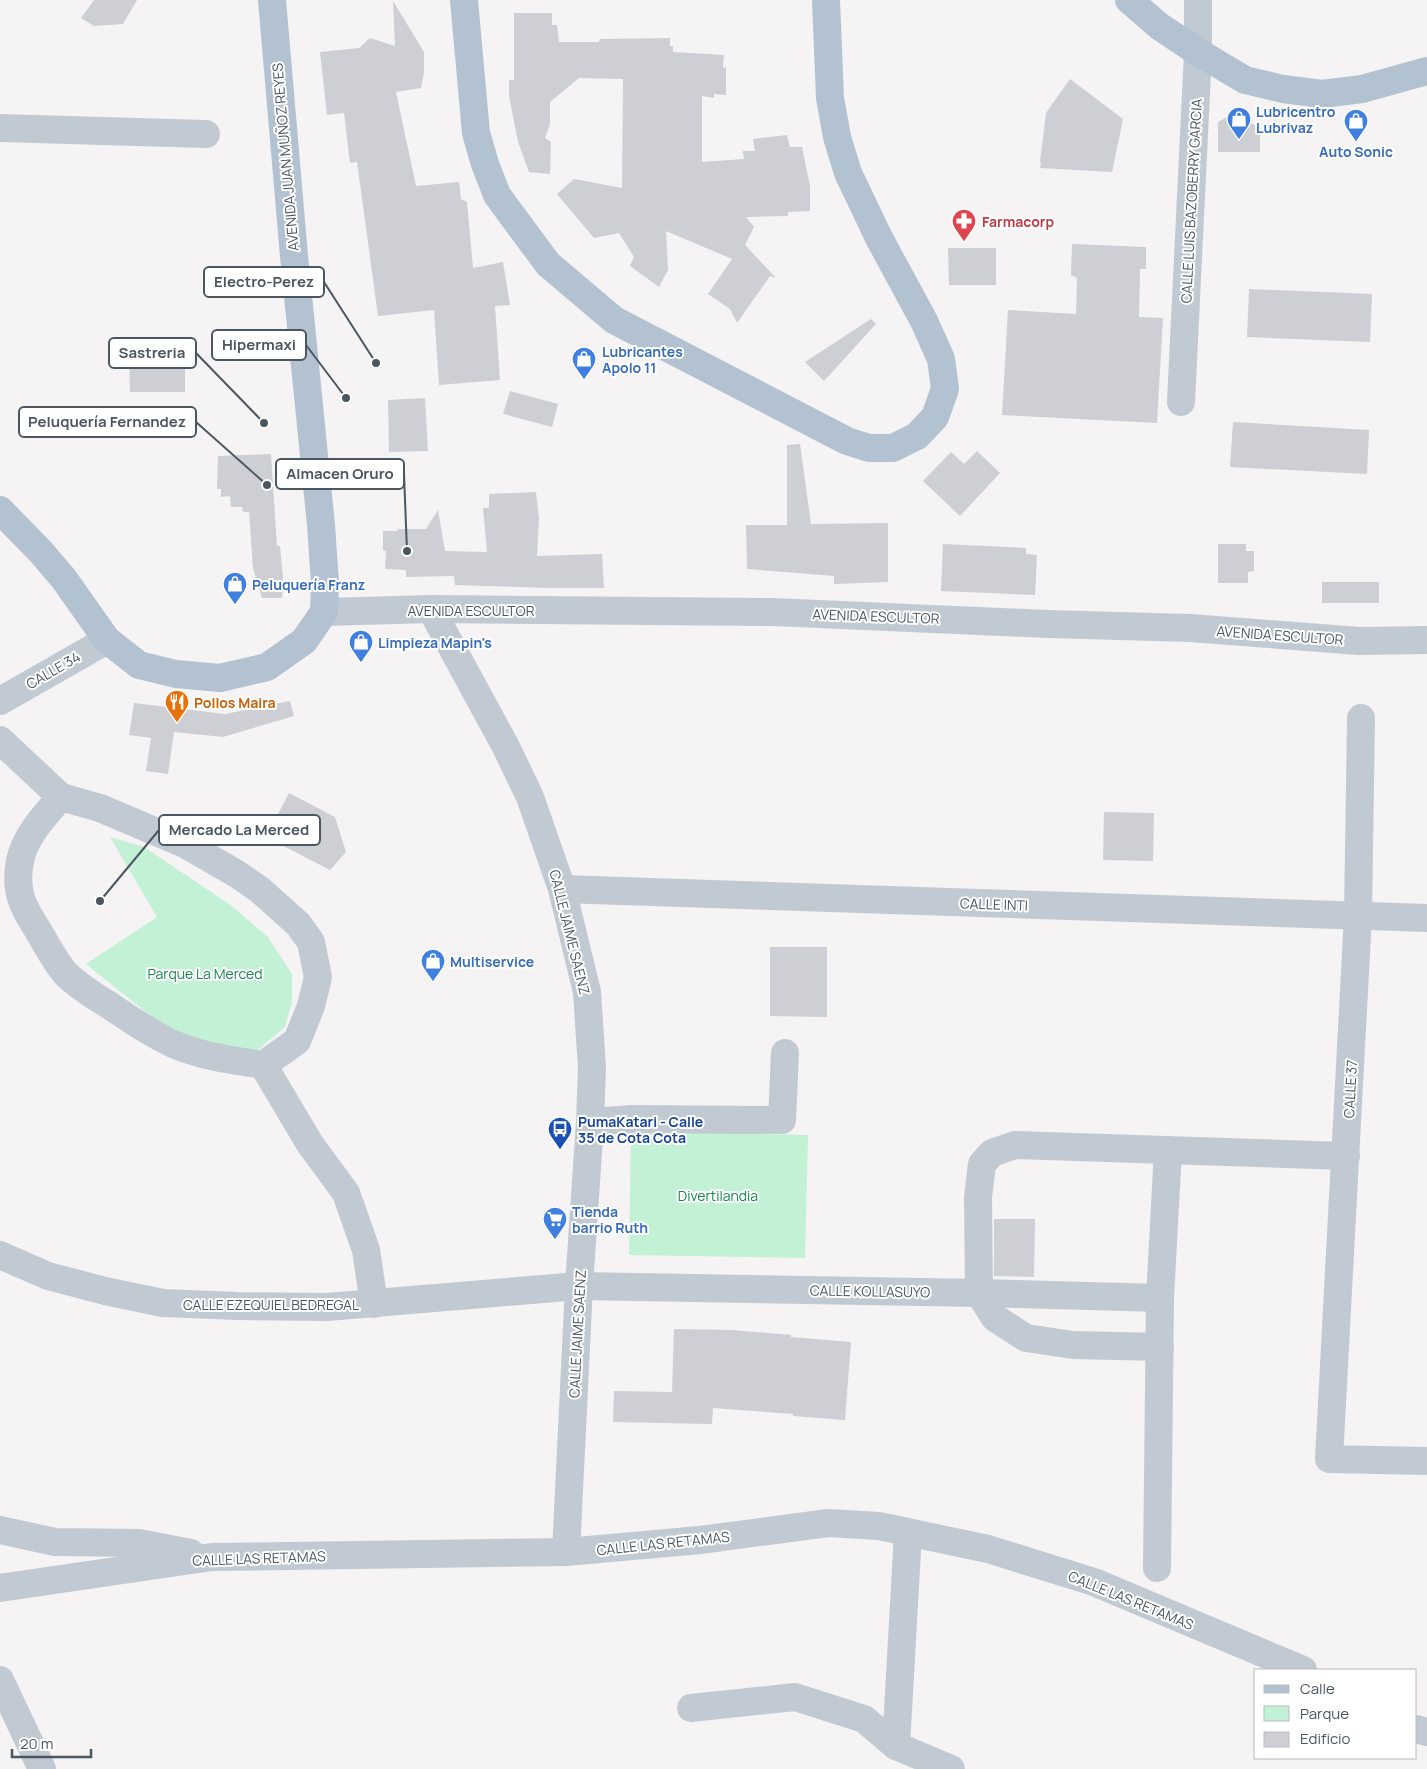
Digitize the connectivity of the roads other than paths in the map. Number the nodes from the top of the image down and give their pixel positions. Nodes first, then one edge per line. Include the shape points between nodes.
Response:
1 (272, 0) edge
2 (464, 0) edge
3 (826, 0) edge
4 (1129, 0) edge
5 (1198, 0) edge
6 (1198, 52) junction
7 (1427, 71) edge
8 (0, 128) edge
9 (206, 134) dead end
10 (1182, 402) dead end
11 (0, 510) edge
12 (432, 610) junction
13 (324, 612) junction
14 (107, 640) junction
15 (1427, 640) edge
16 (0, 701) edge
17 (1361, 718) dead end
18 (0, 740) edge
19 (61, 797) junction
20 (562, 889) junction
21 (1358, 916) junction
22 (1427, 918) edge
23 (784, 1053) dead end
24 (263, 1065) junction
25 (590, 1122) junction
26 (1168, 1150) junction
27 (1346, 1156) junction
28 (0, 1255) edge
29 (579, 1286) junction
30 (979, 1293) junction
31 (1160, 1298) junction
32 (374, 1304) junction
33 (1160, 1347) junction
34 (1427, 1461) edge
35 (0, 1530) edge
36 (908, 1533) junction
37 (566, 1552) junction
38 (212, 1557) junction
39 (1157, 1568) dead end
40 (0, 1588) edge
41 (1301, 1669) edge
42 (0, 1680) edge
43 (691, 1708) dead end
44 (896, 1746) junction
45 (42, 1769) edge
46 (950, 1769) edge

1 - 13 main road, AVENIDA JUAN MUÑOZ REYES via 321,525
2 - 3 main road via 476,133 485,164 497,195 548,264 614,320 847,441 870,448 893,448 917,436 935,417 945,389 941,359 848,173 830,98
4 - 6 main road via 1159,26
5 - 6 street, CALLE LUIS BAZOBERRY GARCIA
6 - 7 main road via 1245,80 1322,94 1362,89
6 - 10 street, CALLE LUIS BAZOBERRY GARCIA
8 - 9 street
11 - 14 main road via 58,572
12 - 13 street, AVENIDA ESCULTOR
12 - 15 street, AVENIDA ESCULTOR via 774,612 1190,628 1358,641
12 - 20 street, CALLE JAIME SAENZ via 530,797
13 - 14 main road via 304,642 267,667 220,678 176,674 140,665
14 - 16 street, CALLE 34
17 - 21 street, CALLE 37
18 - 19 street
19 - 24 street via 28,840 20,860 18,879 19,895 26,911 65,973 97,998 172,1044 218,1058
19 - 24 street via 100,808 185,844 260,890 298,924 311,942 318,977 311,1006 296,1041
20 - 21 street, CALLE INTI
20 - 25 street, CALLE JAIME SAENZ via 587,992 592,1068
21 - 22 street, CALLE INTI
21 - 27 street, CALLE 37
23 - 25 street via 782,1120 633,1119
24 - 32 street via 310,1144 346,1193 366,1250
25 - 29 street, CALLE JAIME SAENZ
26 - 27 street
26 - 30 street via 1015,1145 992,1153 982,1164 978,1197
26 - 31 street
27 - 34 street, CALLE 37 via 1329,1459
28 - 32 street, CALLE EZEQUIEL BEDREGAL via 48,1276 163,1303 327,1307
29 - 30 street, CALLE KOLLASUYO
29 - 32 street, CALLE EZEQUIEL BEDREGAL
29 - 37 street, CALLE JAIME SAENZ
30 - 31 street, CALLE KOLLASUYO
30 - 33 street via 995,1318 1026,1338 1073,1345
31 - 33 street
33 - 39 street
35 - 38 street via 55,1542 139,1543
36 - 37 street, CALLE LAS RETAMAS via 879,1526 828,1523 700,1540
36 - 41 street, CALLE LAS RETAMAS via 988,1549 1094,1582
36 - 44 street
37 - 38 street, CALLE LAS RETAMAS
38 - 40 street, CALLE LAS RETAMAS
42 - 45 street
43 - 44 street via 795,1697 864,1719
44 - 46 street

